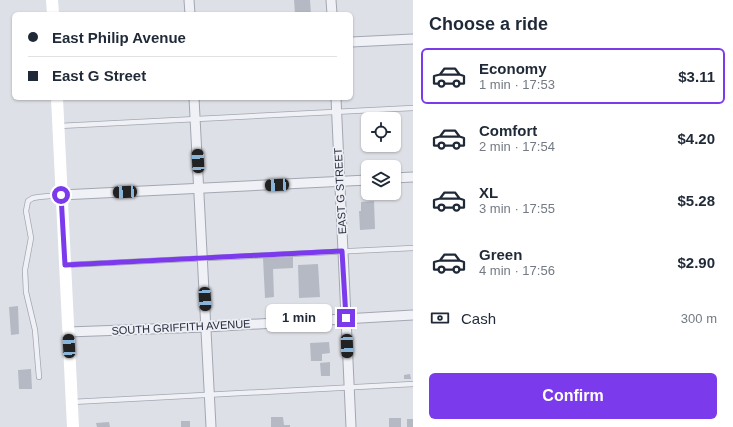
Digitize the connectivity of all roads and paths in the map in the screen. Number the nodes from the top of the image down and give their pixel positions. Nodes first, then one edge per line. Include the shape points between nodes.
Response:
1 (52, 0) edge
2 (189, 0) edge
3 (331, 0) edge
4 (53, 12) edge
5 (190, 12) edge
6 (332, 12) edge
7 (413, 39) edge
8 (353, 42) edge
9 (57, 100) edge
10 (194, 100) edge
11 (336, 100) edge
12 (413, 108) edge
13 (336, 112) junction
14 (195, 120) junction
15 (58, 126) junction
16 (413, 177) edge
17 (401, 178) edge
18 (361, 180) edge
19 (339, 182) junction
20 (199, 188) junction
21 (61, 195) junction
22 (413, 248) edge
23 (342, 251) junction
24 (202, 259) junction
25 (65, 265) junction
26 (413, 315) edge
27 (346, 318) junction
28 (206, 326) junction
29 (68, 332) junction
30 (40, 377) dead end
31 (413, 384) edge
32 (349, 387) junction
33 (209, 395) junction
34 (72, 402) junction
35 (73, 427) edge
36 (211, 427) edge
37 (351, 427) edge

1 - 4 main road
2 - 5 street
3 - 6 street
7 - 8 street
9 - 15 main road
10 - 14 street
11 - 13 street, EAST G STREET
12 - 13 lane
13 - 14 lane
13 - 19 street, EAST G STREET
14 - 15 lane
14 - 20 street
15 - 21 main road
16 - 17 street
18 - 19 street
19 - 20 street
19 - 23 street, EAST G STREET
20 - 21 street
20 - 24 street
21 - 25 main road
21 - 30 lane via 33,198 28,201 26,211 30,238 25,270 26,285 36,330
22 - 23 lane
23 - 24 lane
23 - 27 street, EAST G STREET
24 - 25 lane
24 - 28 street
25 - 29 main road
26 - 27 street, SOUTH GRIFFITH AVENUE
27 - 28 street, SOUTH GRIFFITH AVENUE
27 - 32 street, EAST G STREET
28 - 29 street, SOUTH GRIFFITH AVENUE
28 - 33 street
29 - 34 main road
31 - 32 lane
32 - 33 lane
32 - 37 street, EAST G STREET
33 - 34 lane
33 - 36 street
34 - 35 main road

